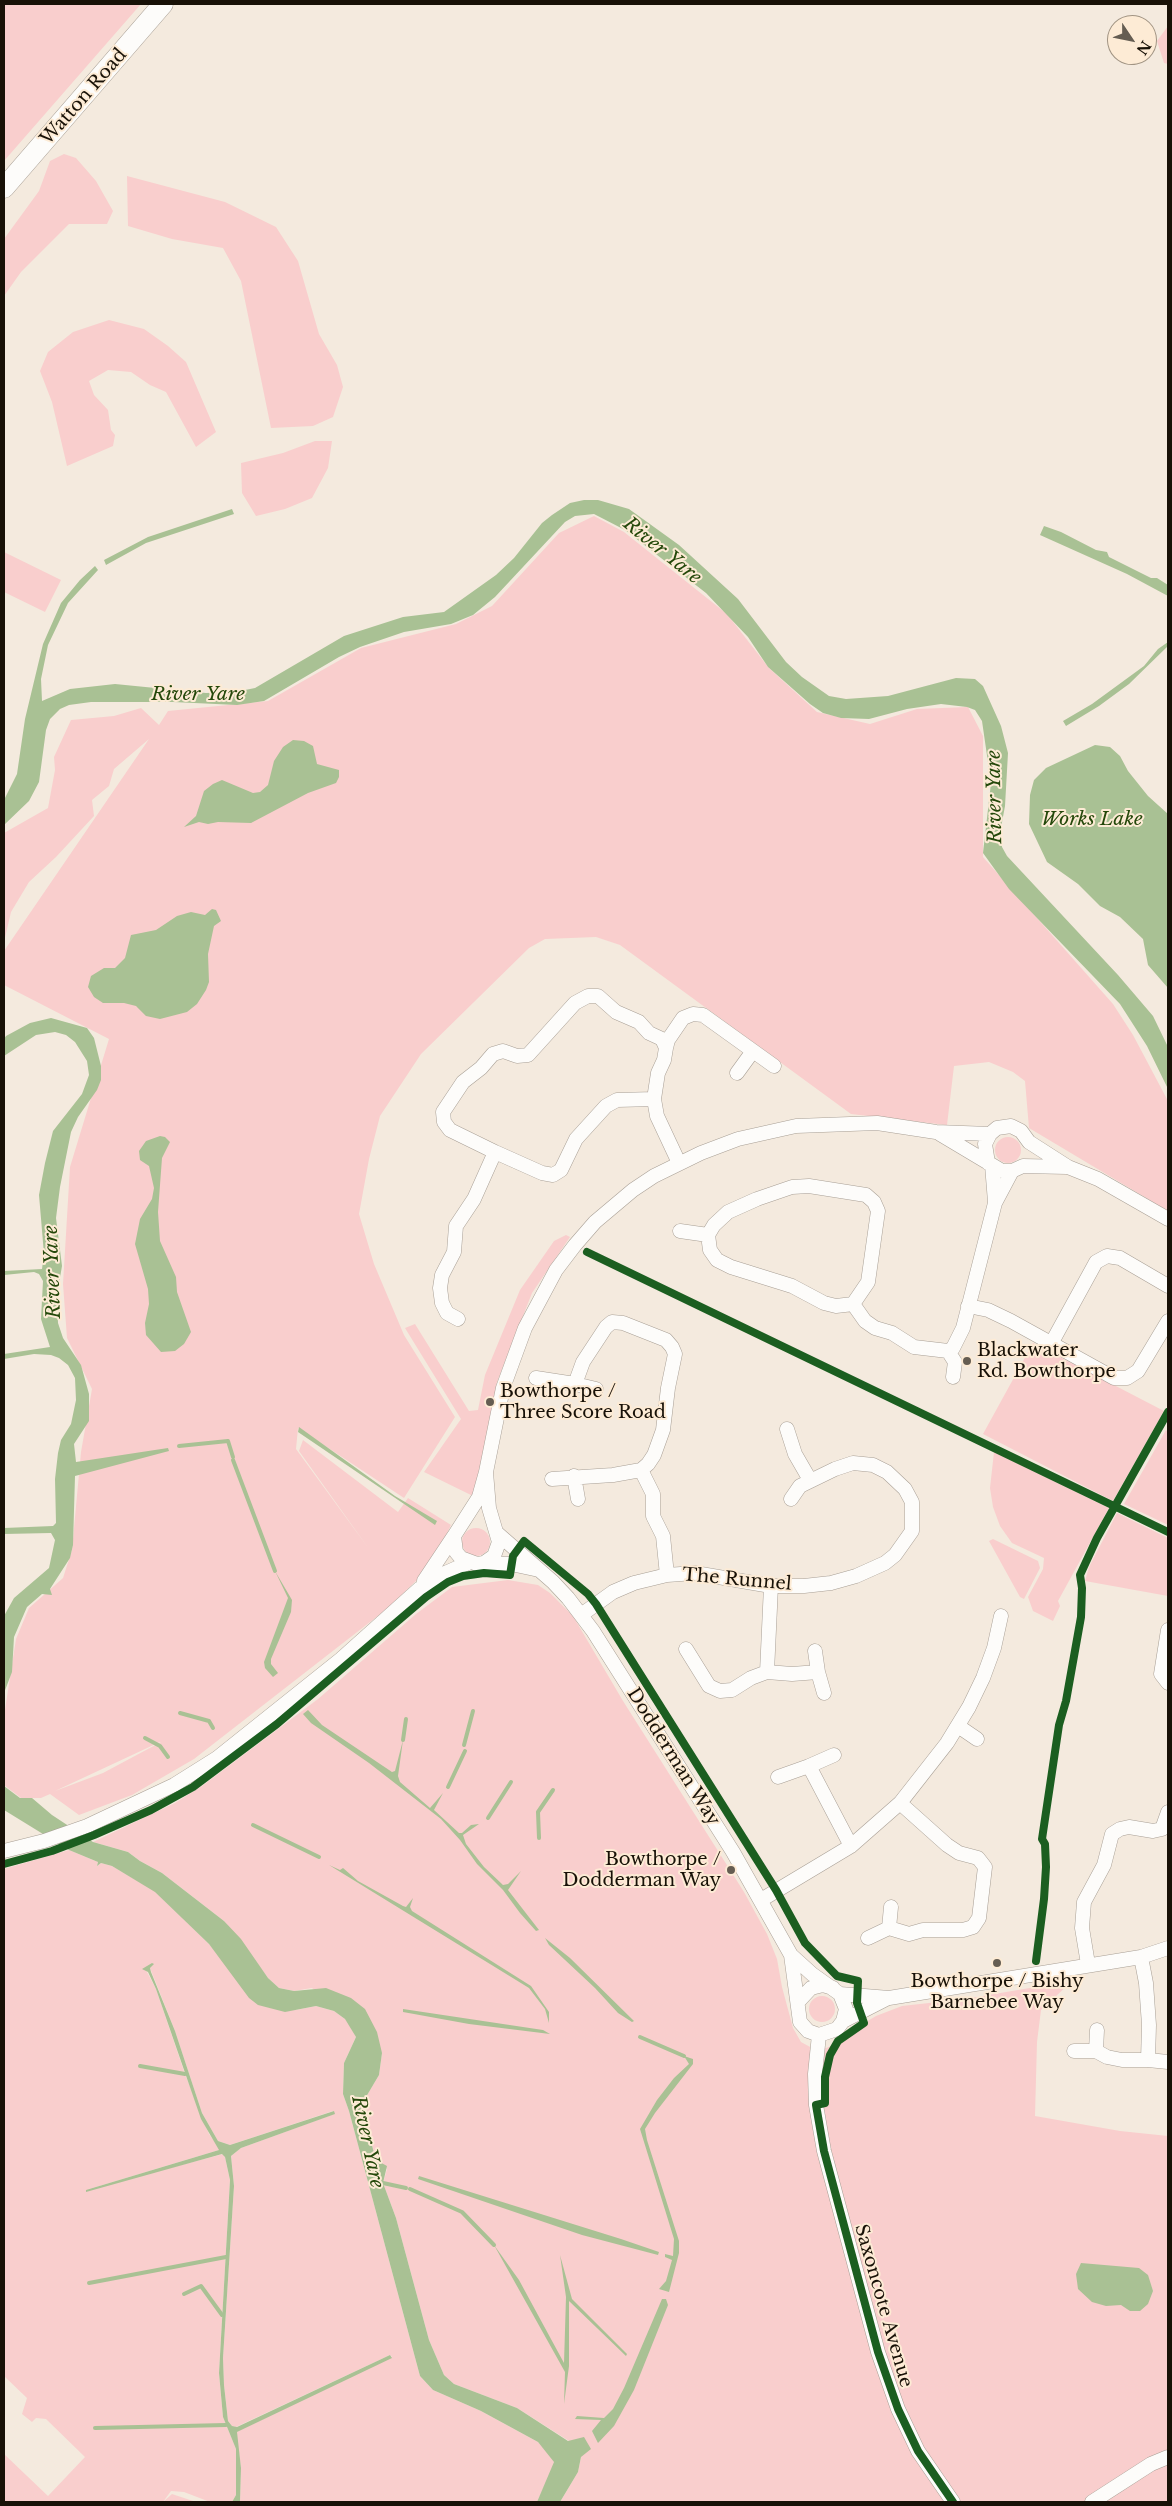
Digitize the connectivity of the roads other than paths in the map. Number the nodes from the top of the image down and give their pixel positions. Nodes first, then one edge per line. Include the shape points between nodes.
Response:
1 (163, 4) edge
2 (4, 188) edge
3 (666, 1048) junction
4 (753, 1051) junction
5 (774, 1066) dead end
6 (737, 1073) dead end
7 (654, 1099) junction
8 (936, 1132) junction
9 (990, 1134) junction
10 (1029, 1142) junction
11 (495, 1152) junction
12 (678, 1163) junction
13 (990, 1164) junction
14 (1068, 1167) junction
15 (1018, 1168) junction
16 (995, 1203) junction
17 (1168, 1219) edge
18 (680, 1232) dead end
19 (708, 1236) junction
20 (1168, 1286) edge
21 (853, 1304) junction
22 (968, 1306) junction
23 (458, 1319) dead end
24 (1168, 1321) edge
25 (1051, 1344) junction
26 (948, 1351) junction
27 (953, 1377) dead end
28 (536, 1378) dead end
29 (575, 1384) junction
30 (596, 1389) dead end
31 (787, 1429) dead end
32 (641, 1470) junction
33 (486, 1472) junction
34 (574, 1476) junction
35 (552, 1479) dead end
36 (810, 1480) junction
37 (578, 1499) dead end
38 (791, 1499) dead end
39 (463, 1522) junction
40 (497, 1532) junction
41 (454, 1536) junction
42 (468, 1563) junction
43 (484, 1563) junction
44 (540, 1570) junction
45 (667, 1575) junction
46 (771, 1586) junction
47 (419, 1589) junction
48 (581, 1615) junction
49 (1001, 1616) dead end
50 (1168, 1630) edge
51 (686, 1649) dead end
52 (815, 1651) dead end
53 (767, 1672) junction
54 (818, 1672) junction
55 (1168, 1683) edge
56 (824, 1693) dead end
57 (958, 1726) junction
58 (977, 1739) dead end
59 (834, 1755) dead end
60 (809, 1766) junction
61 (778, 1777) dead end
62 (900, 1803) junction
63 (1168, 1812) edge
64 (1165, 1832) edge
65 (850, 1846) junction
66 (4, 1851) edge
67 (761, 1900) junction
68 (891, 1907) dead end
69 (889, 1928) junction
70 (868, 1938) dead end
71 (1168, 1948) edge
72 (791, 1954) junction
73 (1140, 1957) junction
74 (1088, 1964) junction
75 (836, 1991) junction
76 (889, 1998) junction
77 (798, 2002) junction
78 (843, 2021) junction
79 (1097, 2030) dead end
80 (819, 2035) junction
81 (1096, 2050) junction
82 (1074, 2051) dead end
83 (1148, 2060) junction
84 (1168, 2062) edge
85 (1168, 2457) edge
86 (953, 2502) edge
87 (1092, 2502) edge

1 - 2 main road, Watton Road
3 - 4 street via 683,1018 693,1014 703,1015
3 - 7 street
3 - 11 street via 662,1039 649,1033 639,1022 616,1012 598,996 581,1000 528,1055 517,1056 503,1050 493,1054 463,1082 443,1112 444,1122 450,1130
4 - 5 street
4 - 6 street
7 - 11 street via 617,1100 606,1106 576,1140 561,1170 553,1175
7 - 12 street via 657,1116
8 - 9 street
8 - 12 street via 877,1123 796,1126 738,1139
8 - 13 street
9 - 10 street via 997,1128 1011,1126 1021,1131
9 - 13 street via 985,1144
10 - 14 street
10 - 15 street via 1029,1154
11 - 23 street via 474,1198 456,1226 454,1252 442,1275 442,1304 447,1313
12 - 33 street via 615,1204 595,1222 556,1270 512,1360
13 - 15 street via 1002,1171
13 - 16 street
14 - 15 street
14 - 17 street via 1098,1179
15 - 16 street
16 - 22 street
18 - 19 street
19 - 21 street via 710,1250 717,1260 792,1286 824,1303 836,1306
19 - 21 street via 728,1212 792,1187 809,1186 866,1195 878,1211 868,1282
20 - 25 street via 1120,1258 1107,1256 1096,1262
21 - 26 street via 865,1321 875,1328 892,1333 914,1347
22 - 25 street via 988,1310
22 - 26 street via 954,1348
24 - 25 street via 1138,1371 1127,1378 1114,1378
26 - 27 street via 955,1362
28 - 29 street
29 - 30 street
29 - 32 street via 583,1362 612,1322 623,1323 666,1340 672,1346 675,1354 663,1430 654,1455
31 - 36 street via 795,1454
32 - 34 street
32 - 45 street via 653,1494 653,1516 663,1536
33 - 39 street via 479,1496
33 - 40 street via 489,1508
34 - 35 street
34 - 37 street
36 - 38 street, The Runnel via 800,1486
36 - 46 street, The Runnel via 853,1463 873,1465 892,1476 905,1489 912,1502 912,1531 895,1554 876,1568 856,1576 804,1586
39 - 40 street via 479,1519
39 - 41 street
40 - 43 street via 498,1549
40 - 44 street, Dodderman Way
41 - 42 street via 456,1552
41 - 47 street
42 - 43 street
42 - 47 street
43 - 44 street
44 - 48 street, Dodderman Way
45 - 46 street, The Runnel via 695,1573
45 - 48 street, The Runnel via 614,1592
46 - 53 street
47 - 66 street via 341,1659 217,1758 174,1785 86,1826
48 - 67 street, Dodderman Way
49 - 57 street via 983,1678
50 - 55 street via 1161,1674
51 - 53 street via 709,1686 720,1691 732,1690
52 - 54 street
53 - 54 street
54 - 56 street
57 - 58 street
57 - 62 street
59 - 60 street
60 - 61 street
60 - 65 street
62 - 65 street
62 - 69 street via 946,1845 959,1853 978,1858 985,1866 985,1876 979,1918 973,1927 909,1934
63 - 64 street
64 - 74 street via 1129,1827 1109,1831 1104,1864 1084,1902 1082,1928
65 - 67 street
67 - 72 street, Dodderman Way
68 - 69 street
69 - 70 street
71 - 73 street
72 - 75 street, Dodderman Way
72 - 77 street, Dodderman Way
73 - 74 street
73 - 83 street via 1146,1983
74 - 76 street
75 - 76 street
75 - 77 street via 823,1986 810,1988
75 - 78 street via 846,2009
76 - 78 street
77 - 80 street, Dodderman Way via 800,2022 808,2031
78 - 80 street via 837,2029
79 - 81 street
80 - 86 street, Saxoncote Avenue via 814,2074 824,2151 878,2352 918,2451
81 - 82 street
81 - 83 street via 1107,2057 1122,2060
83 - 84 street
85 - 87 street via 1151,2464

